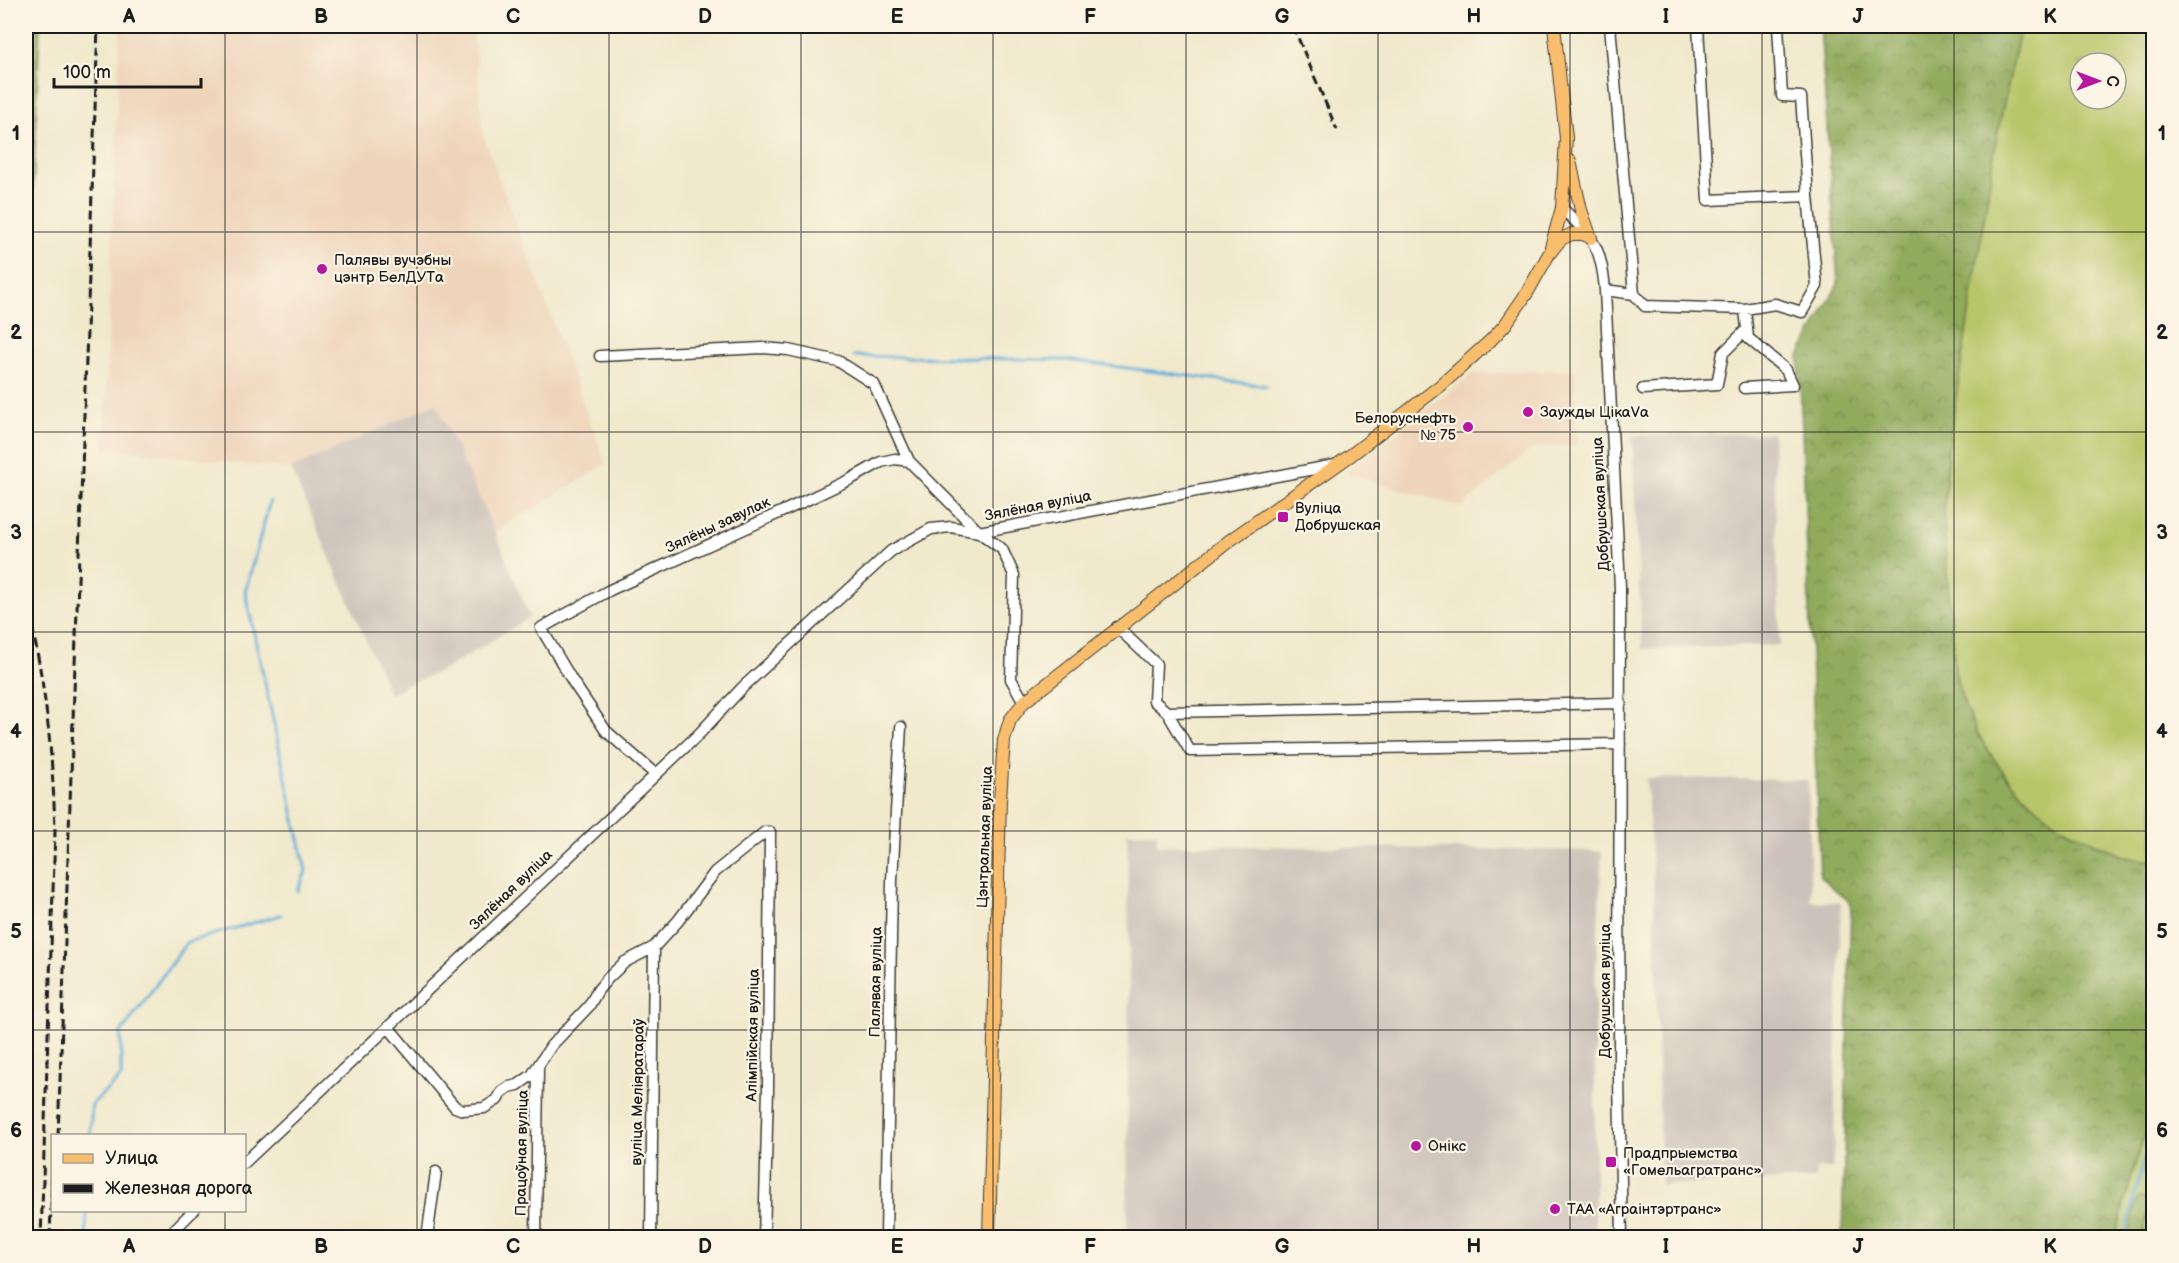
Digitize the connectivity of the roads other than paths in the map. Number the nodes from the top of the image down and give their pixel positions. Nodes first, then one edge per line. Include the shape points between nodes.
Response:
1 (1554, 26) edge
2 (1610, 26) edge
3 (1698, 26) edge
4 (1778, 26) edge
5 (1566, 138) junction
6 (1808, 196) junction
7 (1562, 208) junction
8 (1591, 237) junction
9 (1549, 254) junction
10 (1605, 290) junction
11 (1634, 294) junction
12 (1745, 309) junction
13 (1747, 330) junction
14 (600, 356) dead end
15 (1744, 388) dead end
16 (1643, 389) dead end
17 (909, 461) junction
18 (1338, 465) junction
19 (979, 532) junction
20 (1117, 627) junction
21 (1024, 702) junction
22 (1621, 703) junction
23 (1167, 712) junction
24 (901, 727) dead end
25 (1620, 744) junction
26 (655, 774) junction
27 (654, 947) junction
28 (388, 1028) junction
29 (538, 1068) junction
30 (246, 1161) edge
31 (436, 1172) dead end
32 (192, 1212) edge
33 (166, 1238) edge
34 (427, 1238) edge
35 (536, 1238) edge
36 (651, 1238) edge
37 (764, 1238) edge
38 (886, 1238) edge
39 (989, 1238) edge
40 (1622, 1238) edge

1 - 5 main road
2 - 11 street
3 - 6 street via 1708,200
4 - 6 street via 1782,96 1801,97
5 - 7 main road
5 - 8 main road via 1571,172
6 - 12 street via 1817,286 1803,312 1775,304
7 - 8 street, Добрушская вуліца
7 - 9 main road
8 - 9 main road via 1572,234 1561,239
8 - 10 street, Добрушская вуліца via 1599,251
9 - 18 main road, Цэнтральная вуліца via 1527,293 1490,341 1440,386
10 - 11 street
10 - 22 street, Добрушская вуліца via 1620,587
11 - 12 street via 1645,306
12 - 13 street
13 - 15 street via 1748,338 1786,370 1793,386
13 - 16 street via 1723,353 1717,384
14 - 17 street via 763,348 838,361 874,384
17 - 19 street
17 - 26 street, Зялёны завулак via 881,462 610,590 541,628 606,731
18 - 19 street, Зялёная вуліца
18 - 20 main road, Цэнтральная вуліца via 1228,541
19 - 21 street via 1002,549 1014,575 1011,679
19 - 26 street, Зялёная вуліца via 951,527 931,530 891,551
20 - 21 main road, Цэнтральная вуліца
20 - 23 street via 1156,664 1154,701
21 - 39 main road, Цэнтральная вуліца via 1010,720 1004,740 1000,799
22 - 23 street
22 - 25 street, Добрушская вуліца
23 - 25 street via 1191,751
24 - 38 street, Палявая вуліца via 892,880
25 - 40 street, Добрушская вуліца
26 - 28 street, Зялёная вуліца
27 - 29 street via 625,962 608,978 551,1046
27 - 36 street, вуліца Меліяратараў
27 - 37 street, Алімпійская вуліца via 715,872 770,832
28 - 29 street via 455,1107 463,1110 484,1108
28 - 30 street, Зялёная вуліца
29 - 35 street, Працоўная вуліца
31 - 34 street
32 - 33 street

